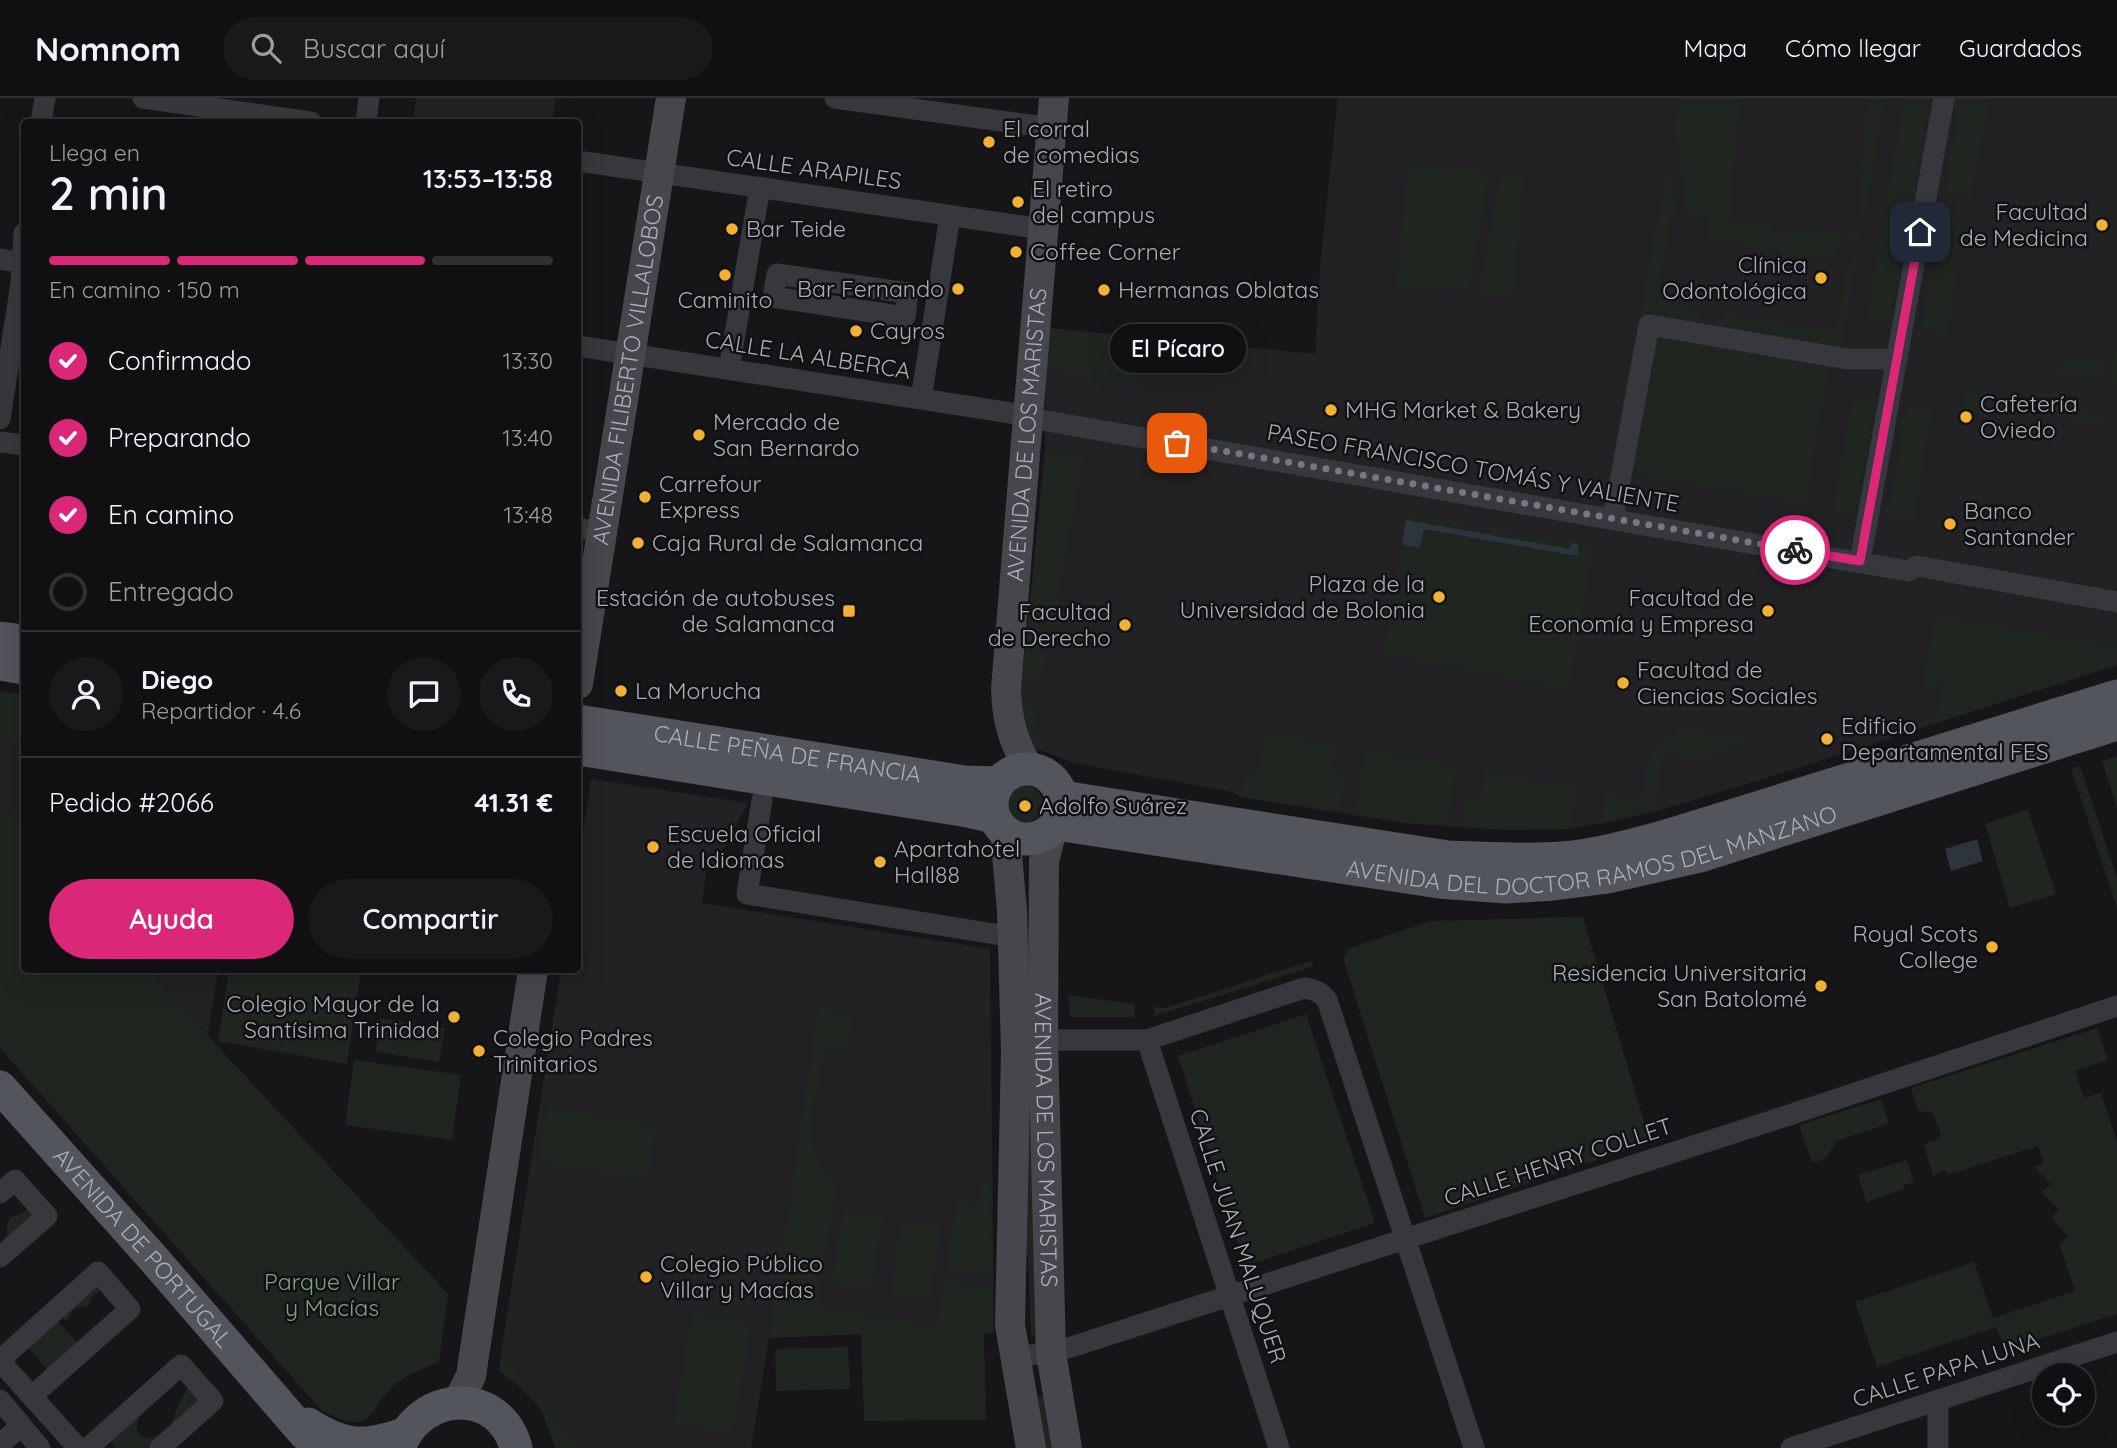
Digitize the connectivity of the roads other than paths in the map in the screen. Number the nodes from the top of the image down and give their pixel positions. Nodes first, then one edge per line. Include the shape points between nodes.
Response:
1 (45, 98) edge
2 (143, 98) edge
3 (369, 98) edge
4 (671, 98) edge
5 (835, 98) edge
6 (1054, 98) edge
7 (1944, 98) edge
8 (278, 108) edge
9 (191, 114) edge
10 (42, 119) edge
11 (304, 119) edge
12 (366, 119) edge
13 (1051, 128) junction
14 (581, 161) edge
15 (660, 174) junction
16 (760, 187) junction
17 (950, 216) junction
18 (1042, 229) junction
19 (0, 259) edge
20 (21, 262) edge
21 (21, 276) edge
22 (775, 286) joint
23 (581, 346) edge
24 (630, 354) junction
25 (1896, 359) junction
26 (729, 369) junction
27 (921, 399) junction
28 (1029, 418) junction
29 (0, 419) edge
30 (0, 442) edge
31 (21, 445) edge
32 (1613, 519) junction
33 (590, 530) edge
34 (1860, 561) junction
35 (1908, 570) junction
36 (2117, 602) edge
37 (2117, 614) edge
38 (0, 638) edge
39 (21, 641) edge
40 (581, 646) edge
41 (0, 664) edge
42 (21, 668) edge
43 (2117, 696) edge
44 (581, 721) edge
45 (2117, 724) edge
46 (581, 749) edge
47 (1028, 768) junction
48 (998, 783) junction
49 (762, 800) dead end
50 (1056, 817) junction
51 (1000, 825) junction
52 (1013, 937) junction
53 (533, 973) edge
54 (2117, 1006) edge
55 (1043, 1040) junction
56 (1147, 1040) junction
57 (0, 1087) edge
58 (0, 1193) edge
59 (1406, 1239) junction
60 (0, 1257) edge
61 (1229, 1297) junction
62 (2117, 1342) edge
63 (1051, 1353) junction
64 (1014, 1358) junction
65 (0, 1361) edge
66 (32, 1396) junction
67 (0, 1400) edge
68 (1938, 1400) junction
69 (457, 1402) junction
70 (284, 1409) junction
71 (21, 1426) junction
72 (401, 1441) edge
73 (0, 1444) edge
74 (40, 1448) edge
75 (78, 1448) edge
76 (88, 1448) edge
77 (160, 1448) edge
78 (326, 1448) edge
79 (516, 1448) edge
80 (1031, 1448) edge
81 (1067, 1448) edge
82 (1279, 1448) edge
83 (1474, 1448) edge
84 (1791, 1448) edge
85 (1938, 1448) edge

1 - 10 street
2 - 9 street
3 - 12 street
4 - 15 main road, AVENIDA FILIBERTO VILLALOBOS
5 - 13 street
6 - 13 main road, AVENIDA DE LOS MARISTAS
7 - 25 street
8 - 9 street
8 - 11 street
13 - 18 main road, AVENIDA DE LOS MARISTAS
14 - 15 street, CALLE ARAPILES
15 - 16 street, CALLE ARAPILES
15 - 24 main road, AVENIDA FILIBERTO VILLALOBOS
16 - 17 street, CALLE ARAPILES
16 - 26 street
17 - 18 street, CALLE ARAPILES
17 - 27 street
18 - 28 main road, AVENIDA DE LOS MARISTAS
19 - 20 street
21 - 29 street
22 - 22 street via 773,297 905,317 908,293 777,274
23 - 24 street, CALLE LA ALBERCA
24 - 26 street, CALLE LA ALBERCA
24 - 33 main road, AVENIDA FILIBERTO VILLALOBOS
25 - 32 street via 1848,359 1649,325
25 - 34 street
26 - 27 street, CALLE LA ALBERCA
27 - 28 street, CALLE LA ALBERCA
28 - 32 street, PASEO FRANCISCO TOMÁS Y VALIENTE
28 - 47 main road, AVENIDA DE LOS MARISTAS via 1006,689 1006,714
30 - 31 street
32 - 34 street, PASEO FRANCISCO TOMÁS Y VALIENTE
33 - 40 main road, AVENIDA FILIBERTO VILLALOBOS
34 - 35 street, PASEO FRANCISCO TOMÁS Y VALIENTE
35 - 36 street, PASEO FRANCISCO TOMÁS Y VALIENTE via 1917,566
35 - 37 street, PASEO FRANCISCO TOMÁS Y VALIENTE via 1913,578
38 - 39 main road
41 - 42 main road
43 - 50 main road, AVENIDA DEL DOCTOR RAMOS DEL MANZANO via 1657,839 1564,858 1448,857
44 - 48 main road, CALLE PEÑA DE FRANCIA via 951,780
45 - 50 main road, AVENIDA DEL DOCTOR RAMOS DEL MANZANO via 1700,856 1554,884 1506,887 1439,882
46 - 51 main road, CALLE PEÑA DE FRANCIA via 962,810
47 - 48 main road via 1009,773
47 - 50 main road via 1047,775 1057,785
48 - 51 main road via 991,803
49 - 52 street via 747,894
50 - 51 main road via 1033,839 1016,837
50 - 55 main road, AVENIDA DE LOS MARISTAS via 1044,861
51 - 52 main road, AVENIDA DE LOS MARISTAS
52 - 64 main road, AVENIDA DE LOS MARISTAS via 1016,1052 1010,1325
53 - 69 main road via 471,1376
54 - 59 street, CALLE HENRY COLLET
55 - 56 street
55 - 63 main road, AVENIDA DE LOS MARISTAS
56 - 59 street via 1304,988 1319,992 1327,1000
56 - 61 street, CALLE JUAN MALUQUER
57 - 70 main road, AVENIDA DE PORTUGAL
58 - 60 street via 15,1180 47,1216
59 - 61 street, CALLE HENRY COLLET
59 - 83 street
61 - 63 street, CALLE HENRY COLLET
61 - 82 street, CALLE JUAN MALUQUER
62 - 68 street, CALLE PAPA LUNA
63 - 64 street, CALLE HENRY COLLET
63 - 81 main road, AVENIDA DE LOS MARISTAS
64 - 80 main road, AVENIDA DE LOS MARISTAS
65 - 66 street
65 - 66 street via 98,1272 130,1309
66 - 75 street
67 - 71 street
68 - 84 street, CALLE PAPA LUNA
68 - 85 street
69 - 72 main road via 432,1408 411,1424
69 - 79 main road via 472,1404 497,1418
70 - 72 main road, AVENIDA DE PORTUGAL via 349,1444
70 - 78 main road, AVENIDA DE PORTUGAL via 305,1434
71 - 73 street
71 - 74 street
76 - 77 street via 181,1365 213,1401

